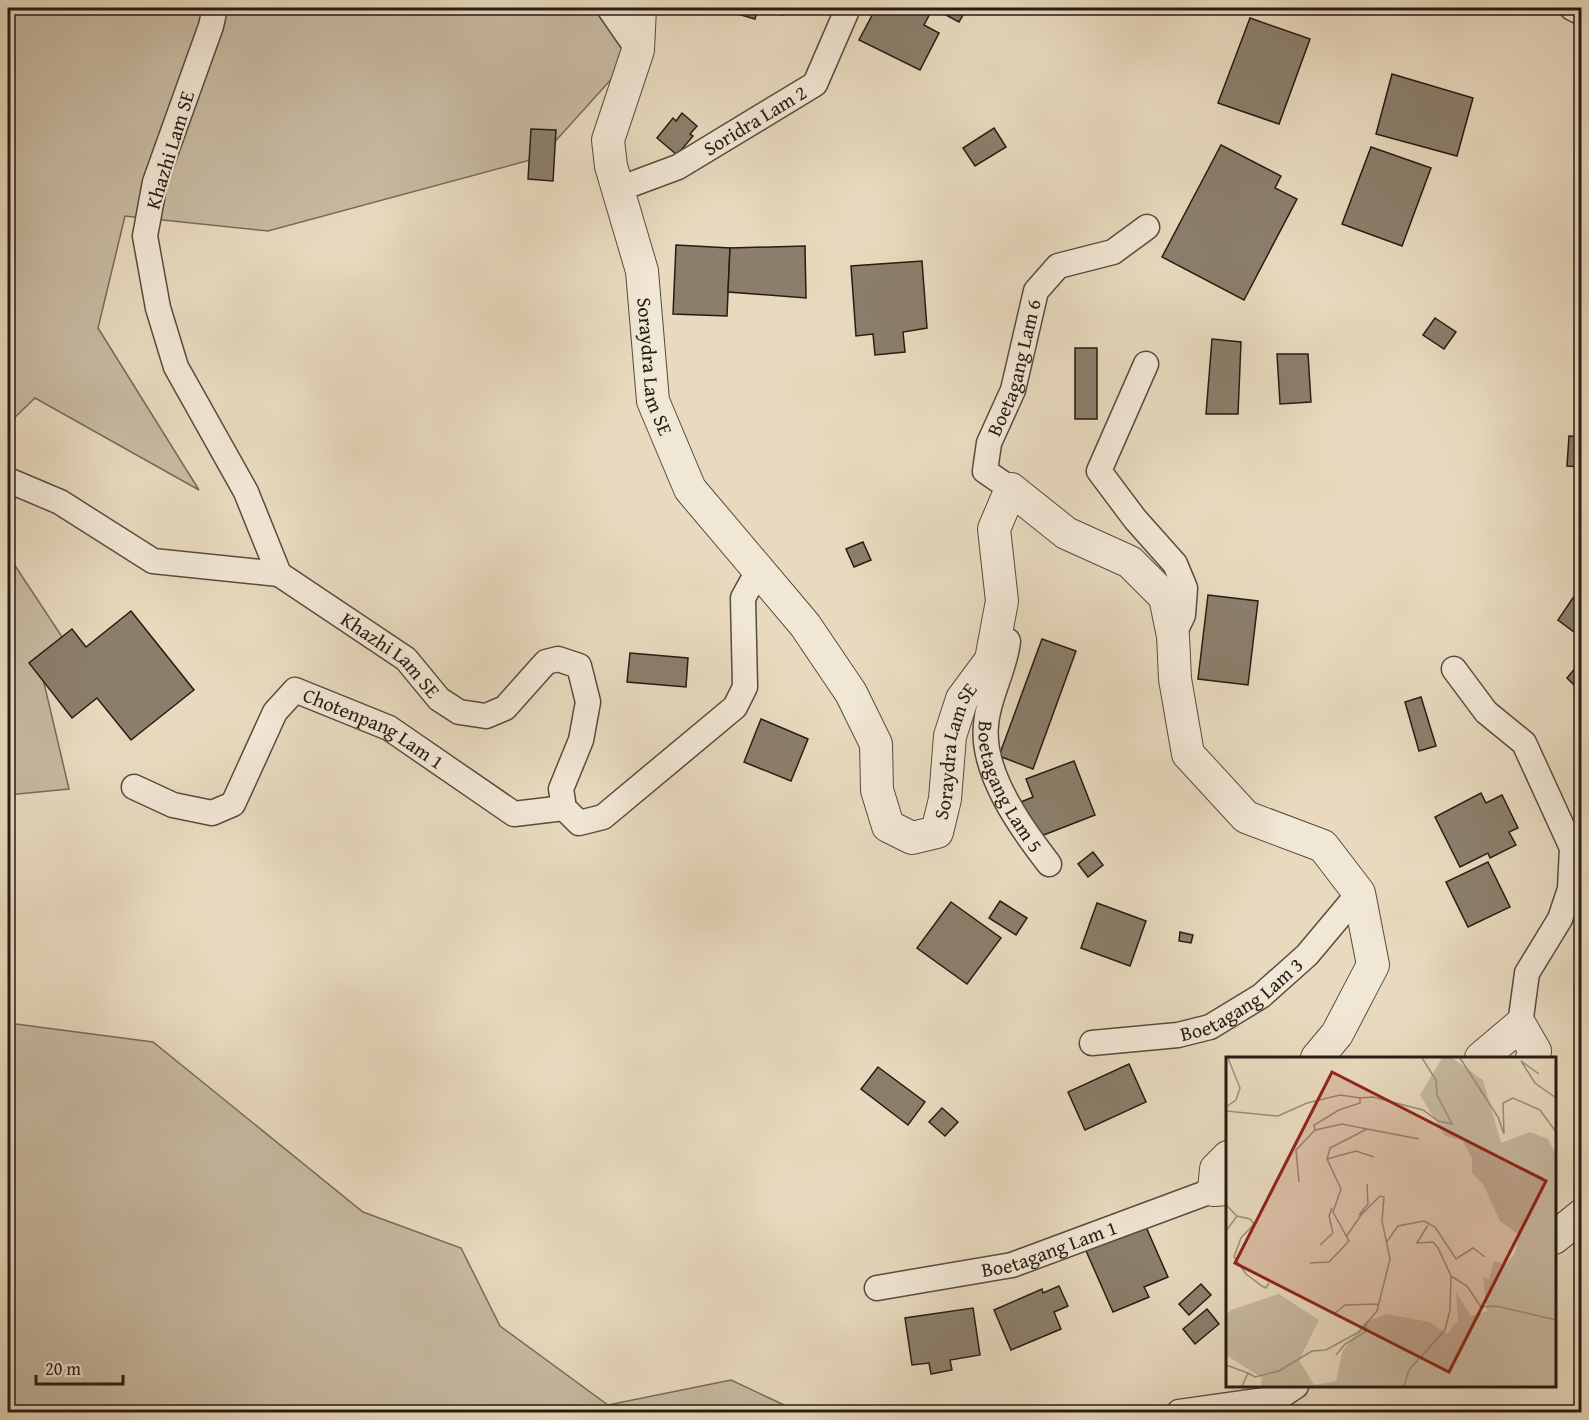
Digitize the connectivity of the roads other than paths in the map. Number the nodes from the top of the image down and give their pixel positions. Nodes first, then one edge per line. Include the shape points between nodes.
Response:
1 (215, 8) edge
2 (609, 8) edge
3 (640, 8) edge
4 (848, 8) edge
5 (1572, 8) edge
6 (1581, 13) edge
7 (638, 50) junction
8 (619, 189) junction
9 (1147, 227) dead end
10 (1146, 364) dead end
11 (8, 480) edge
12 (1011, 489) junction
13 (759, 569) junction
14 (279, 574) junction
15 (1002, 601) junction
16 (1173, 636) junction
17 (1454, 669) dead end
18 (134, 787) dead end
19 (564, 808) junction
20 (1049, 864) dead end
21 (1359, 893) junction
22 (1520, 1025) junction
23 (1092, 1043) dead end
24 (1319, 1057) edge
25 (1483, 1057) edge
26 (1533, 1057) edge
27 (1226, 1158) edge
28 (1221, 1190) edge
29 (1581, 1215) edge
30 (1556, 1236) edge
31 (877, 1288) dead end
32 (1294, 1387) edge
33 (1179, 1413) edge

1 - 14 street, Khazhi Lam SE via 155,182 145,236 158,308 176,367 246,492
2 - 7 street
3 - 7 street, Soraydra Lam SE
4 - 8 street, Soridra Lam 2 via 815,84 678,166
5 - 6 street
7 - 8 street, Soraydra Lam SE via 608,140
8 - 13 street, Soraydra Lam SE via 642,271 653,401 690,489
9 - 12 street, Boetagang Lam 6 via 1113,252 1058,266 1036,291 1013,390 989,443 986,471
10 - 16 street via 1099,471 1175,564 1185,588 1183,615
11 - 14 street via 60,502 153,561
12 - 15 street, Soraydra Lam SE via 994,529
12 - 16 street via 1066,532 1130,562 1165,597
13 - 15 street, Soraydra Lam SE via 805,625 851,693 876,744 877,790 888,826 912,838 937,832 945,799 950,736 962,699 991,660
13 - 19 street via 743,598 745,687 735,707 603,817 579,823
14 - 19 street, Khazhi Lam SE via 406,659 440,699 459,712 486,716 505,708 546,662 558,659 579,666 588,702 581,740 561,789
15 - 20 street, Boetagang Lam 5 via 1009,626 1006,661 990,706 985,751 1024,830
16 - 21 street via 1175,679 1188,754 1246,817 1323,846
17 - 22 street via 1486,711 1524,743 1572,848 1570,889 1560,919 1527,973
18 - 19 street, Chotenpang Lam 1 via 173,805 212,813 233,804 275,712 295,690 388,728 514,814
21 - 23 street, Boetagang Lam 3 via 1306,955 1269,989 1210,1027 1178,1035
21 - 24 street via 1373,965 1337,1034
22 - 25 street
22 - 26 street via 1535,1051
27 - 28 street via 1216,1169
28 - 31 street, Boetagang Lam 1 via 1012,1265
29 - 30 street
32 - 33 street via 1278,1398

